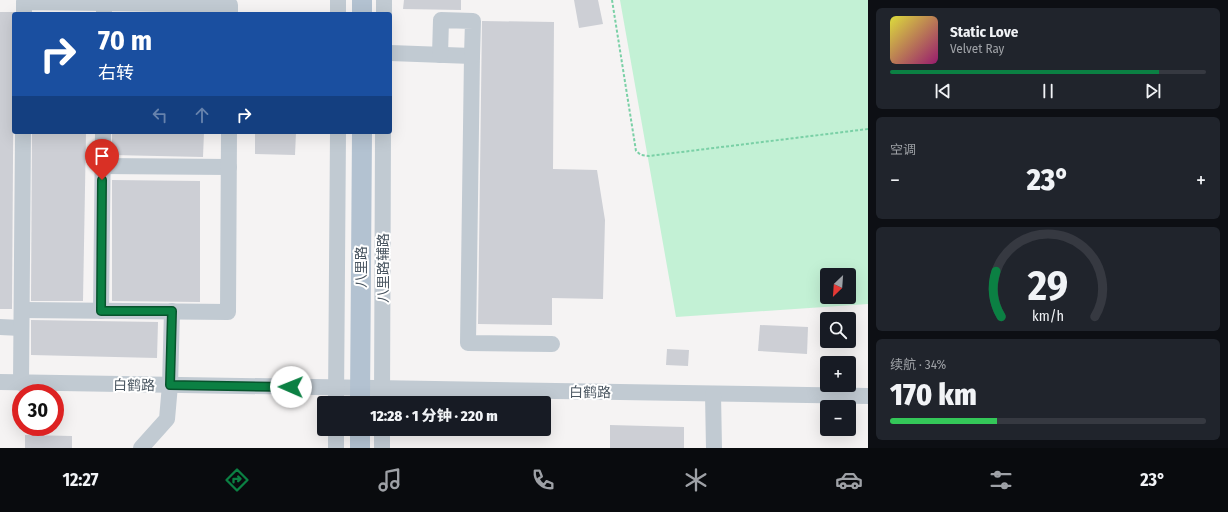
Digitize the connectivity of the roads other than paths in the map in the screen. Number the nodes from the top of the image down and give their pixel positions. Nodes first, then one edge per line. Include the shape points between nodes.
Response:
1 (338, 0) edge
2 (362, 0) edge
3 (384, 0) edge
4 (104, 9) edge
5 (24, 12) edge
6 (230, 12) edge
7 (338, 12) edge
8 (362, 12) edge
9 (384, 12) edge
10 (392, 53) edge
11 (440, 55) junction
12 (472, 56) junction
13 (23, 134) edge
14 (103, 134) edge
15 (229, 134) edge
16 (338, 134) edge
17 (362, 134) edge
18 (383, 134) edge
19 (102, 166) junction
20 (229, 167) junction
21 (22, 310) junction
22 (101, 311) junction
23 (172, 311) junction
24 (0, 328) edge
25 (21, 328) junction
26 (552, 344) dead end
27 (0, 382) edge
28 (21, 383) junction
29 (170, 385) junction
30 (713, 394) junction
31 (336, 395) edge
32 (360, 396) edge
33 (382, 396) edge
34 (868, 396) edge
35 (336, 436) edge
36 (360, 436) edge
37 (382, 436) edge
38 (141, 448) edge
39 (336, 448) edge
40 (360, 448) edge
41 (382, 448) edge
42 (714, 448) edge

1 - 7 street
2 - 8 main road
3 - 9 street
4 - 5 street via 24,2
4 - 6 street via 230,5
10 - 11 street
11 - 12 street
11 - 12 street via 440,20 473,21
12 - 26 street via 468,342
13 - 21 street
14 - 19 street
15 - 20 street
16 - 31 street
17 - 32 main road, 八里路
18 - 33 street, 八里路辅路
19 - 20 street
19 - 22 street
20 - 23 street via 228,312
21 - 22 street
21 - 25 street
22 - 23 street
23 - 29 street
24 - 25 street
25 - 28 street
27 - 28 street, 白鹤路
28 - 29 street, 白鹤路
29 - 31 street, 白鹤路
29 - 38 street via 167,419
30 - 33 street, 白鹤路
30 - 34 street, 白鹤路
30 - 42 street
31 - 32 street, 白鹤路
35 - 39 street
36 - 40 main road
37 - 41 street

